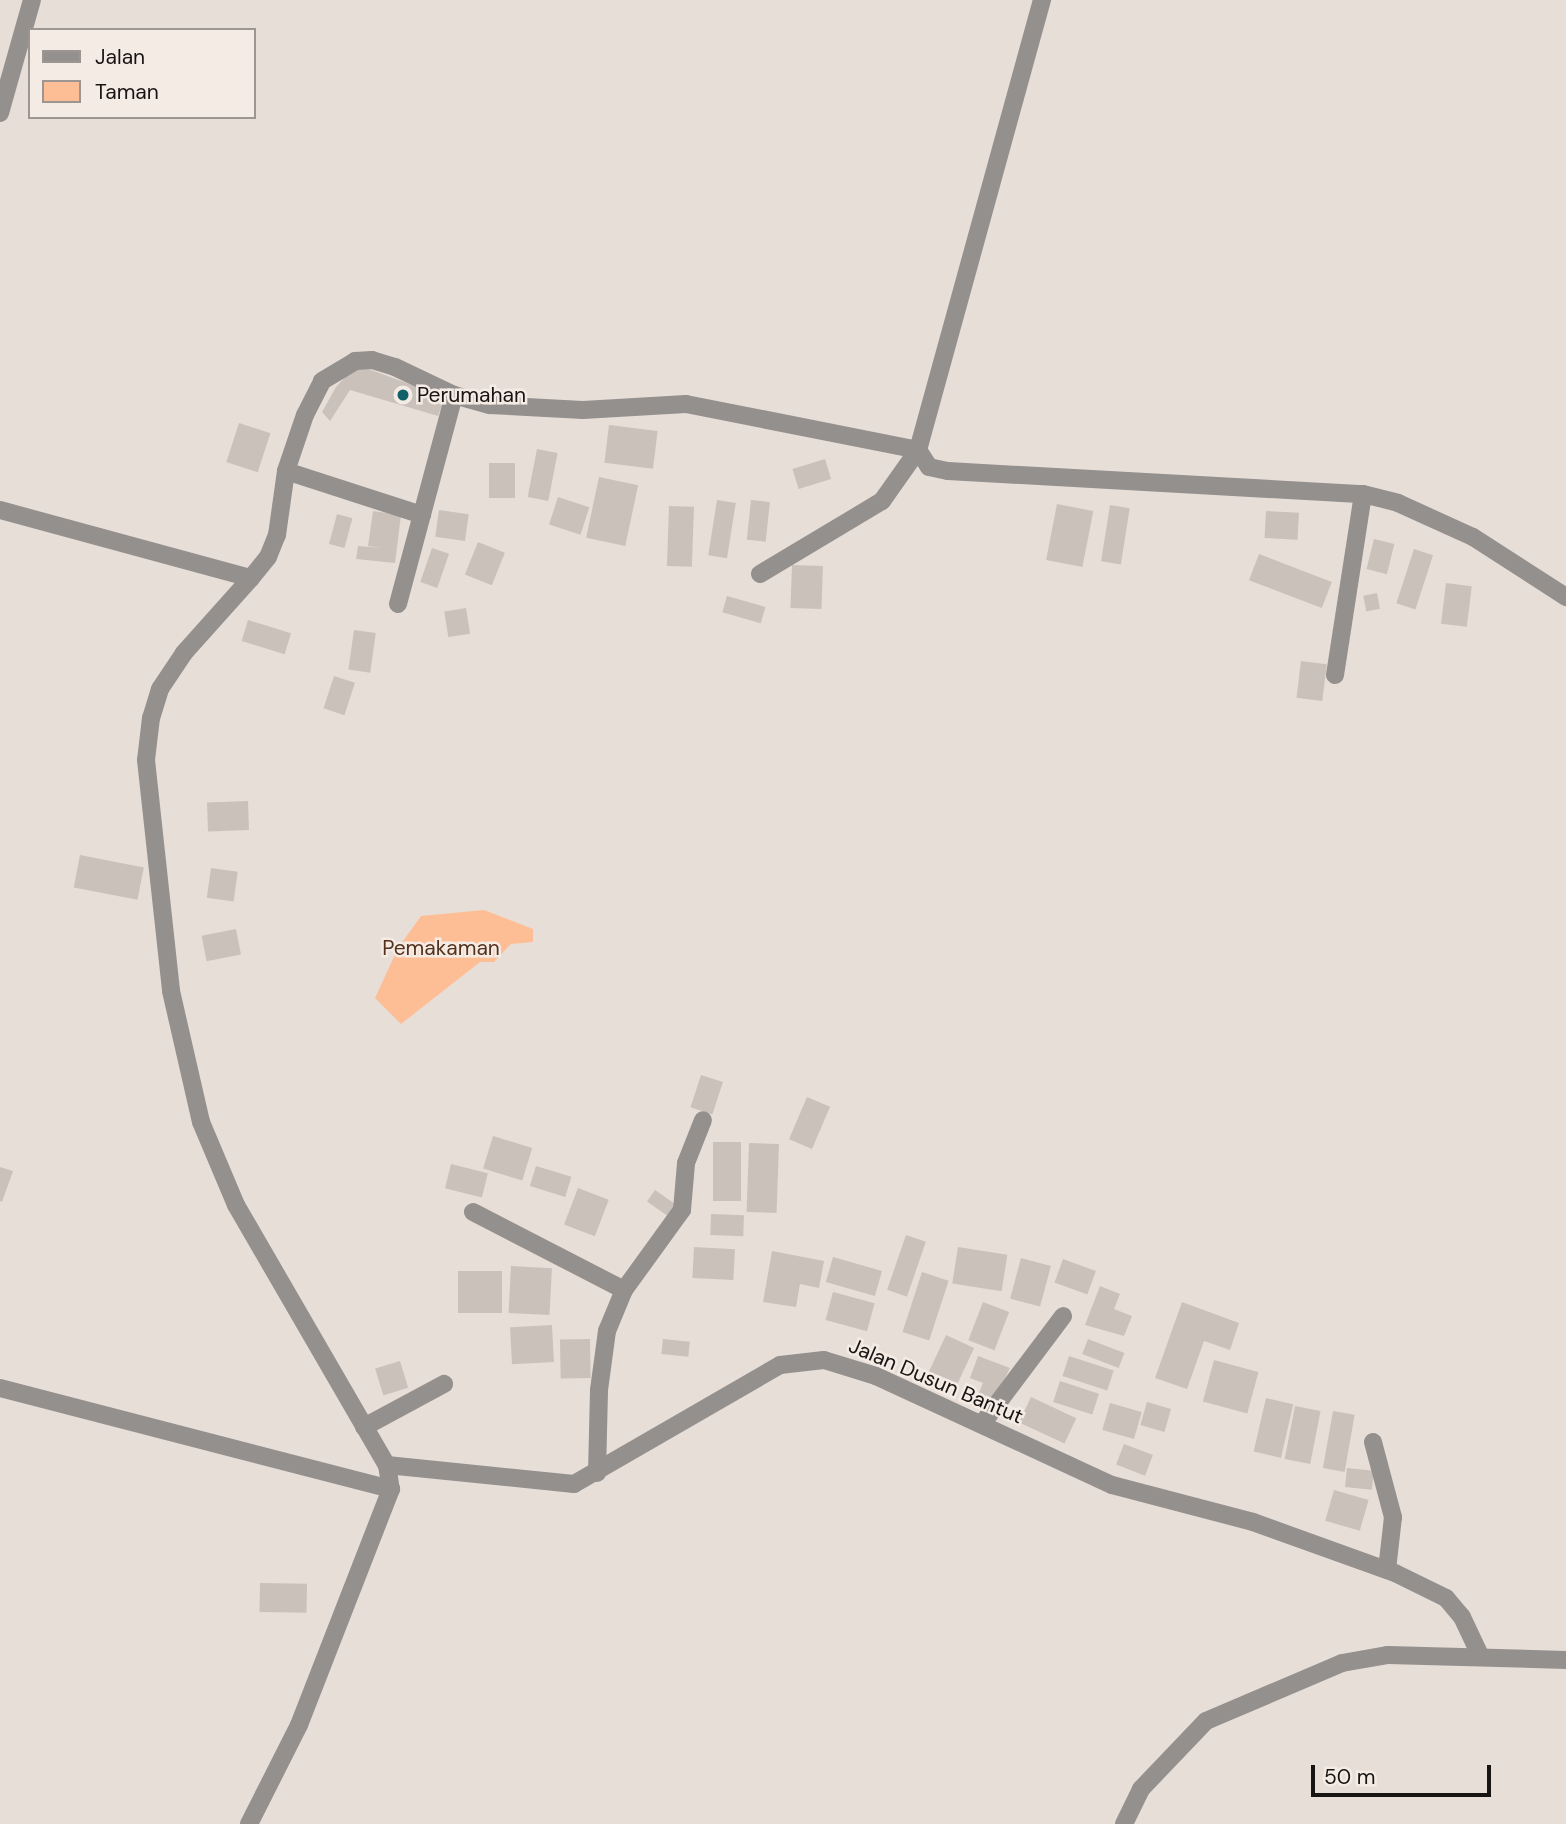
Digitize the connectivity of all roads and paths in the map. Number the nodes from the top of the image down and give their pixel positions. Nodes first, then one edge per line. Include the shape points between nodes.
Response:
1 (32, 0) edge
2 (1042, 0) edge
3 (0, 113) edge
4 (454, 395) junction
5 (918, 450) junction
6 (286, 471) junction
7 (1363, 494) junction
8 (0, 510) edge
9 (422, 515) junction
10 (760, 574) dead end
11 (251, 578) junction
12 (1566, 597) edge
13 (398, 604) dead end
14 (1335, 675) dead end
15 (704, 1120) dead end
16 (472, 1212) dead end
17 (624, 1290) junction
18 (1063, 1316) dead end
19 (444, 1384) dead end
20 (0, 1388) edge
21 (982, 1424) junction
22 (364, 1427) junction
23 (1373, 1441) dead end
24 (387, 1465) junction
25 (597, 1473) junction
26 (391, 1489) junction
27 (1391, 1572) junction
28 (1480, 1655) junction
29 (1566, 1660) edge
30 (249, 1824) edge
31 (1124, 1824) edge

1 - 3 street
2 - 5 street
4 - 5 street via 519,408 686,404
4 - 6 street via 372,360 340,367 322,381
4 - 9 street
5 - 7 street via 929,467 948,471
5 - 10 street via 882,500
6 - 9 street
6 - 11 street via 277,535 268,557
7 - 12 street via 1398,503 1473,537
7 - 14 street
8 - 11 street
9 - 13 street
11 - 22 street via 184,653 160,689 151,718 146,760 171,991 201,1122 236,1205
15 - 17 street via 686,1163 682,1210
16 - 17 street
17 - 25 street via 607,1331 599,1390
18 - 21 street
19 - 22 street
20 - 26 street
21 - 25 street, Jalan Dusun Bantut via 844,1364 794,1361
21 - 27 street, Jalan Dusun Bantut via 1112,1485 1254,1522
22 - 24 street
23 - 27 street via 1393,1517
24 - 25 street, Jalan Dusun Bantut via 559,1485 574,1485
24 - 26 street
26 - 30 street via 299,1725
27 - 28 street, Jalan Dusun Bantut via 1446,1598 1462,1617
28 - 29 street
28 - 31 street via 1365,1657 1206,1721 1140,1789

